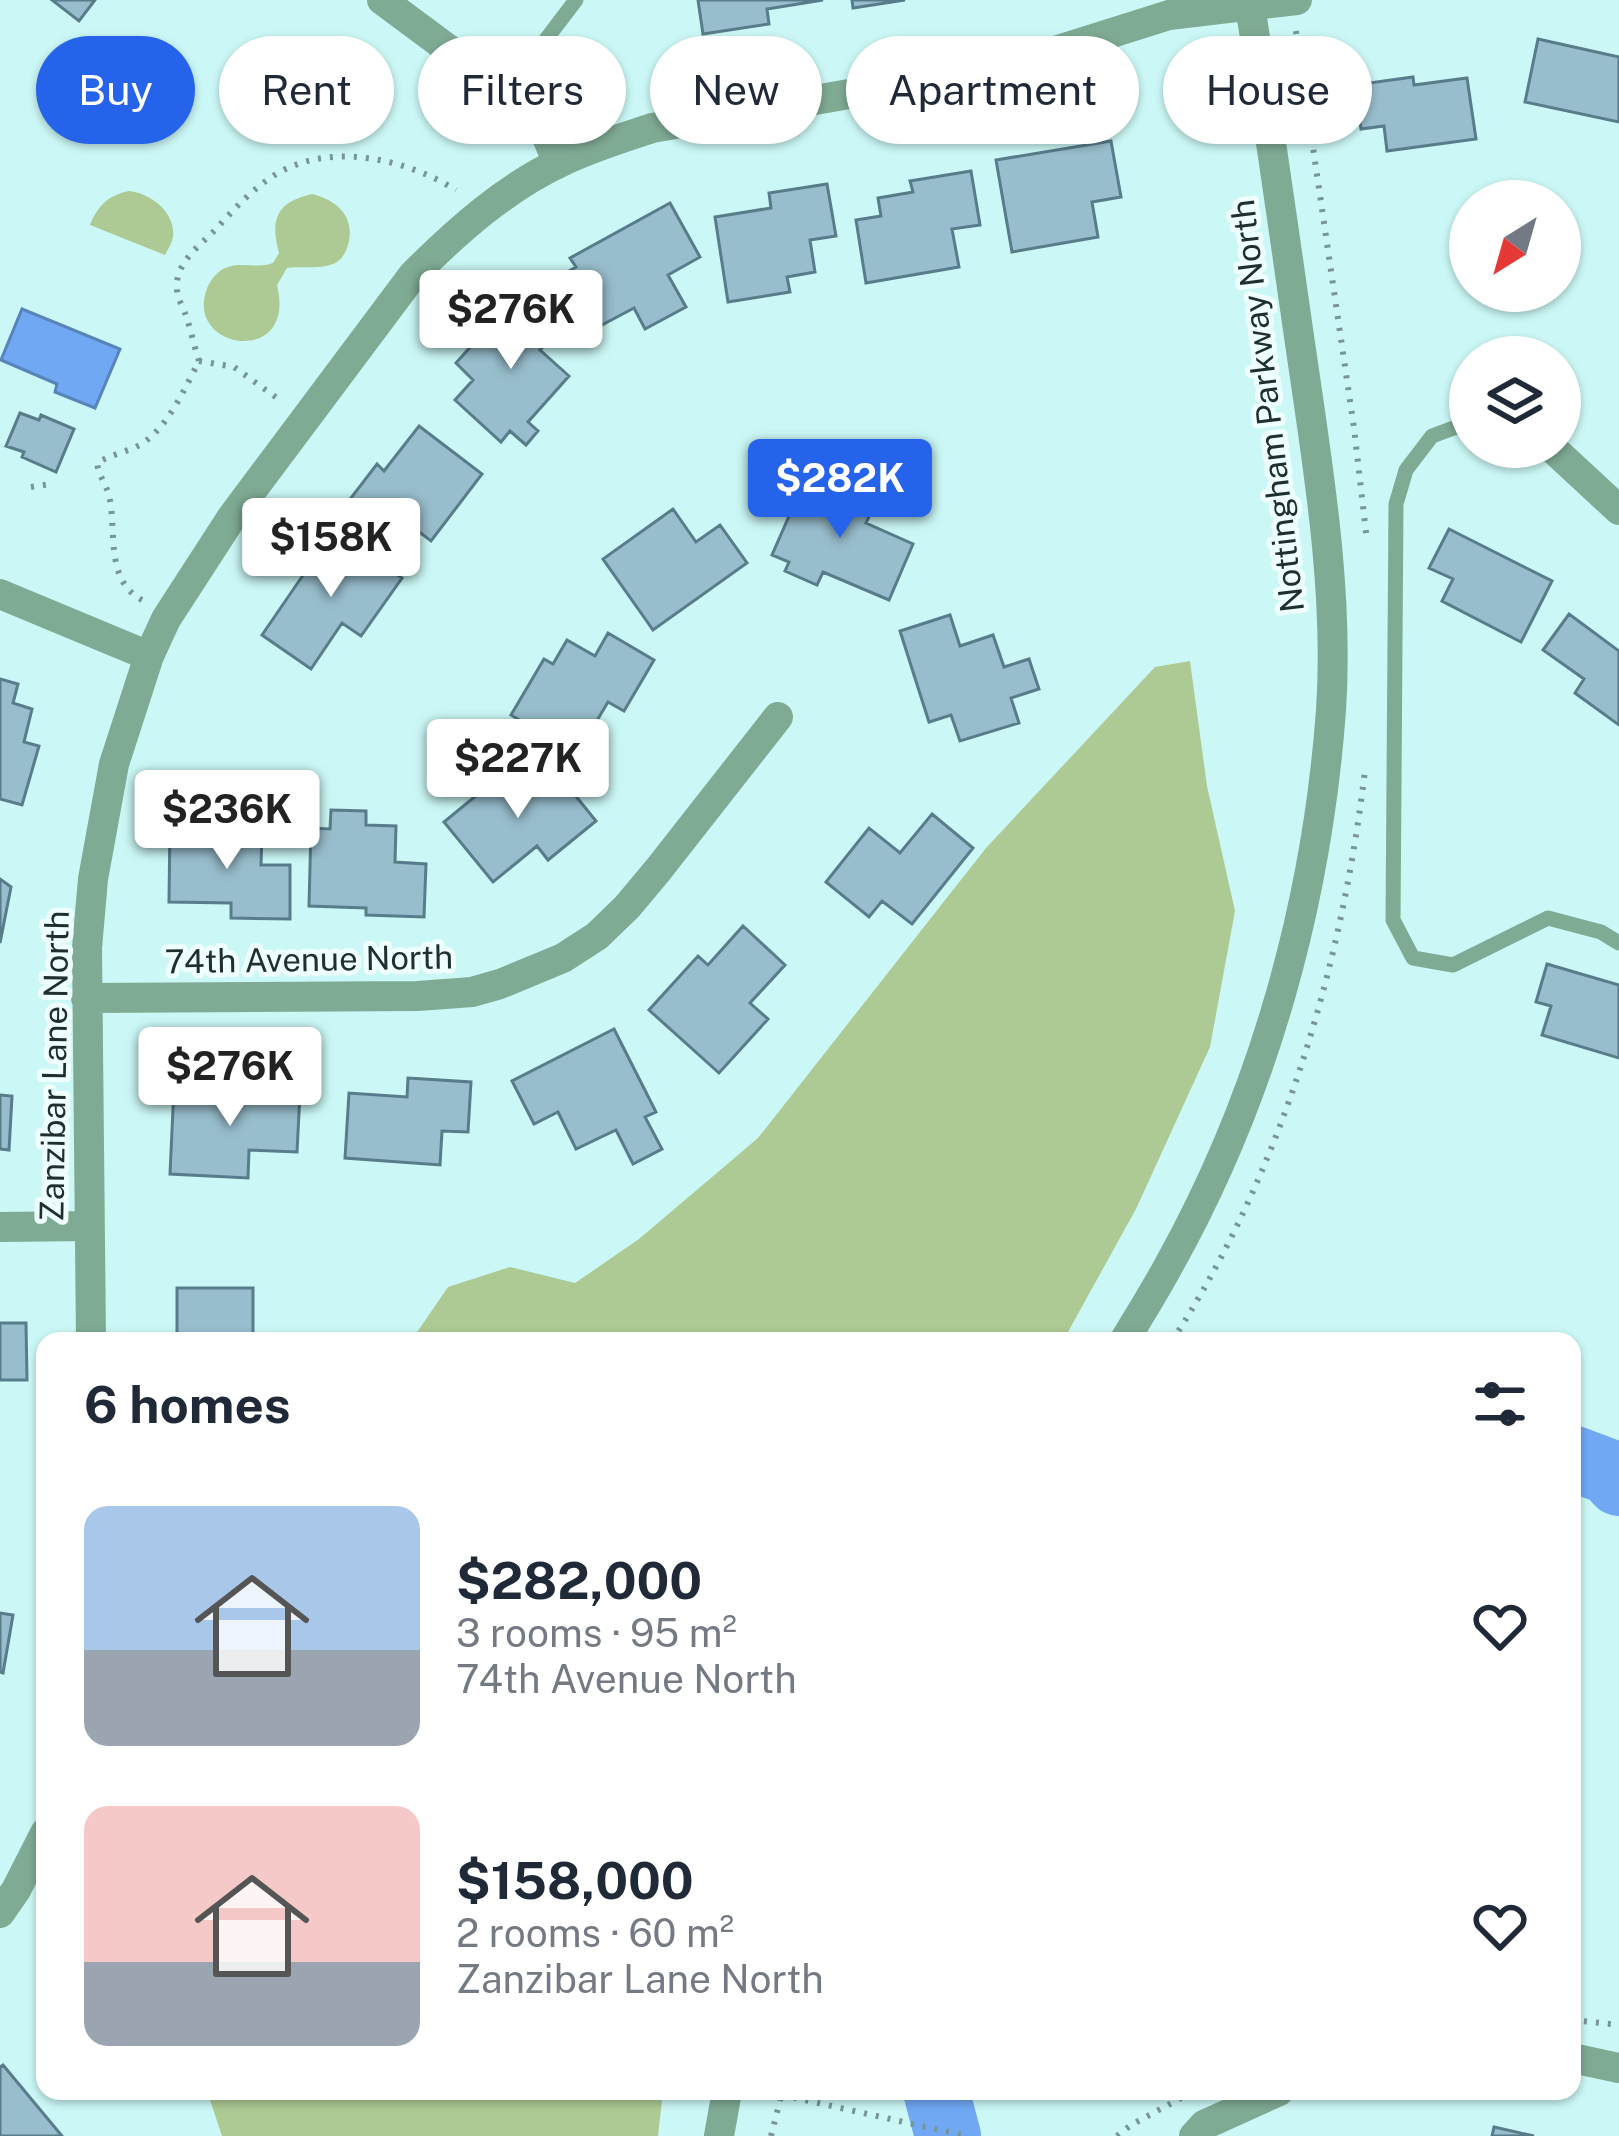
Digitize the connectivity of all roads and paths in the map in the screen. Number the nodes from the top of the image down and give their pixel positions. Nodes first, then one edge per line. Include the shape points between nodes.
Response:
1 (382, 0) edge
2 (576, 0) edge
3 (1297, 0) edge
4 (1250, 2) edge
5 (431, 36) edge
6 (549, 36) edge
7 (549, 144) edge
8 (558, 163) junction
9 (456, 190) dead end
10 (199, 361) junction
11 (277, 398) dead end
12 (1449, 430) edge
13 (1574, 468) edge
14 (51, 484) dead end
15 (31, 487) dead end
16 (1619, 510) edge
17 (0, 594) edge
18 (142, 600) dead end
19 (149, 656) junction
20 (778, 717) dead end
21 (1619, 943) edge
22 (86, 998) junction
23 (88, 1226) junction
24 (0, 1227) edge
25 (91, 1332) edge
26 (1129, 1332) edge
27 (36, 1851) edge
28 (0, 1913) edge
29 (1581, 2021) edge
30 (1619, 2025) edge
31 (1581, 2060) edge
32 (1619, 2068) edge
33 (726, 2100) edge
34 (780, 2100) edge
35 (808, 2100) edge
36 (1177, 2100) edge
37 (1259, 2100) edge
38 (719, 2136) edge
39 (771, 2136) edge
40 (967, 2136) edge
41 (1117, 2136) edge
42 (1194, 2136) edge

1 - 5 street
2 - 6 lane
3 - 4 street, Zanzibar Lane North
4 - 8 street, Zanzibar Lane North via 1169,15 1001,68 652,128
4 - 26 street, Nottingham Parkway North via 1330,572 1331,707 1317,833 1273,1022 1216,1170
7 - 8 street
8 - 19 street, Zanzibar Lane North via 493,204 413,275 232,518
9 - 10 path via 417,169 367,158 313,159 277,173 180,269 176,291
10 - 11 path via 234,368
10 - 18 path via 158,430 97,463 111,503 118,572
12 - 21 lane via 1432,436 1406,470 1396,504 1393,920 1413,958 1453,964 1548,918
13 - 16 street
14 - 15 path
17 - 19 street
19 - 22 street, Zanzibar Lane North via 102,822
20 - 22 street, 74th Avenue North via 627,907 597,936 527,974 472,992 418,996
22 - 23 street, Zanzibar Lane North
23 - 24 street
23 - 25 street, Zanzibar Lane North
27 - 28 street
29 - 30 path
31 - 32 street
33 - 38 street
34 - 39 path
35 - 40 path
36 - 41 path
37 - 42 street

